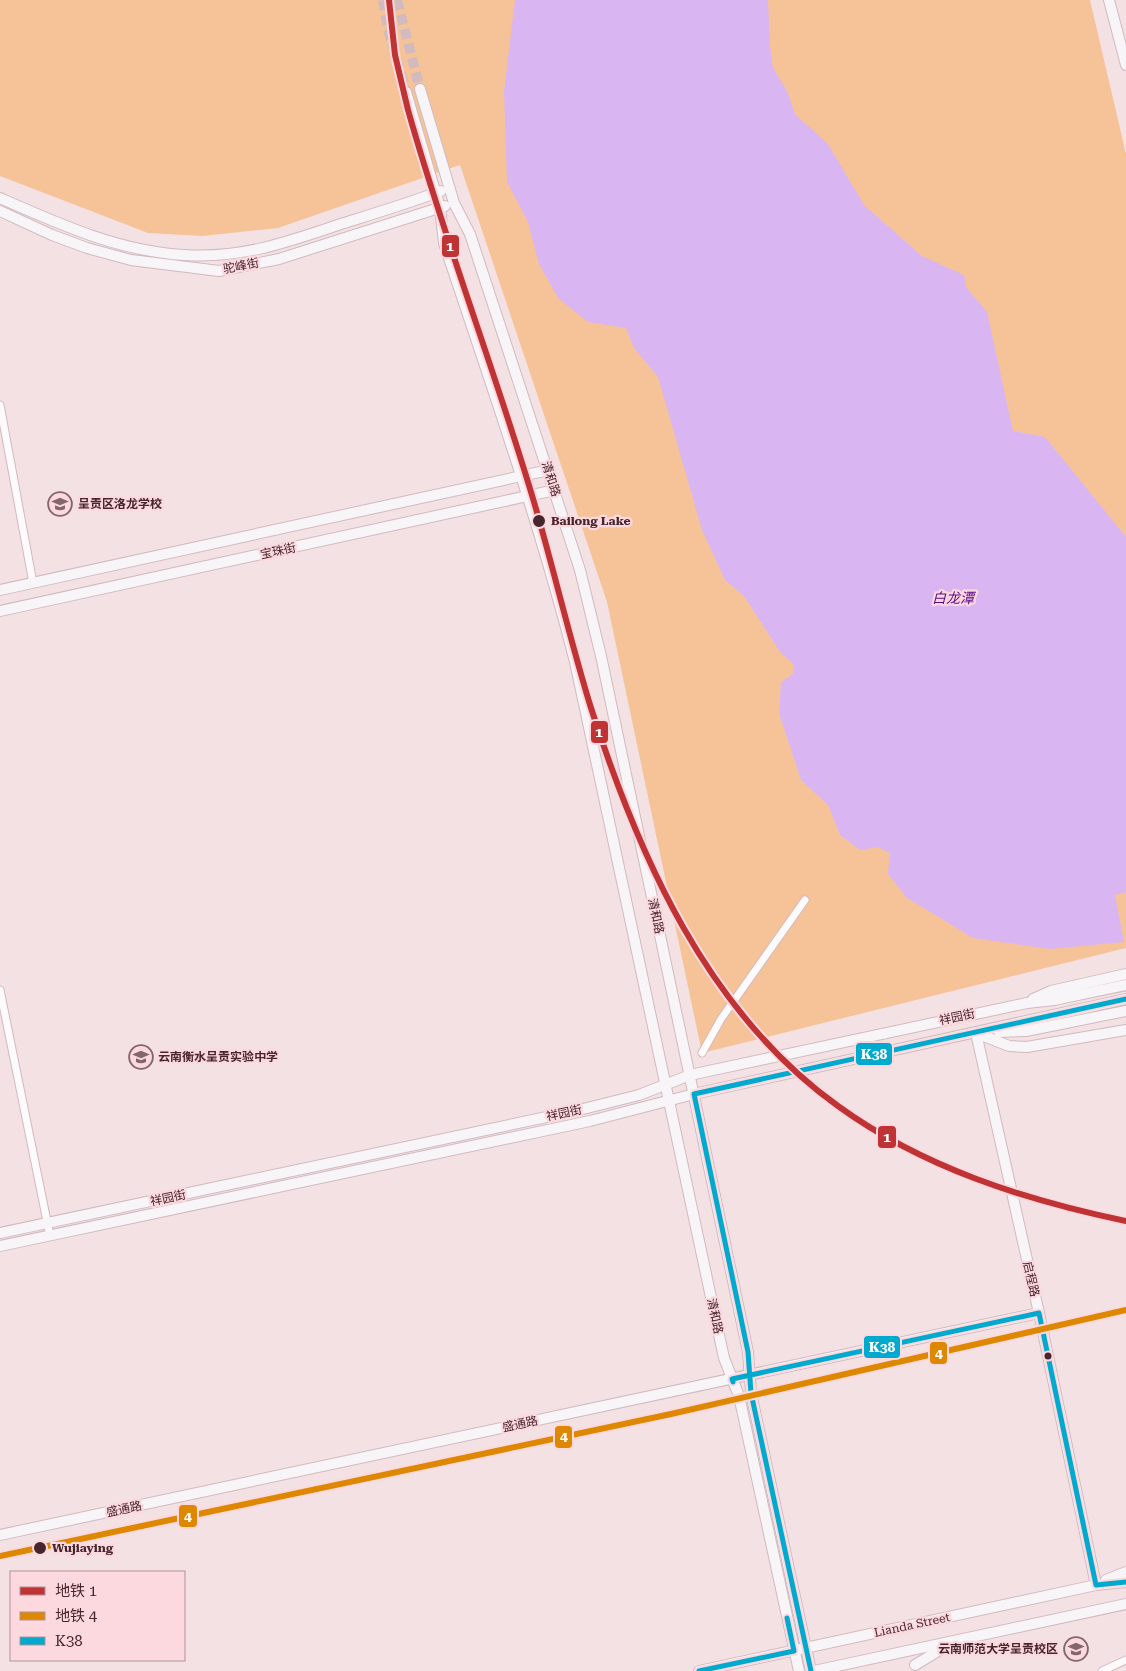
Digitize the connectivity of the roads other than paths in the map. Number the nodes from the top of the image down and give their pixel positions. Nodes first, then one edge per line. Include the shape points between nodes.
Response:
1 (1109, 0) edge
2 (1126, 64) edge
3 (420, 89) tunnel mouth
4 (406, 92) tunnel mouth
5 (449, 188) junction
6 (436, 193) junction
7 (0, 198) edge
8 (454, 203) junction
9 (440, 208) junction
10 (0, 211) edge
11 (0, 405) edge
12 (548, 470) junction
13 (522, 478) junction
14 (555, 490) junction
15 (528, 497) junction
16 (33, 583) junction
17 (0, 590) edge
18 (0, 611) edge
19 (806, 900) dead end
20 (1126, 974) edge
21 (1126, 985) edge
22 (0, 990) edge
23 (1126, 999) edge
24 (1027, 1002) junction
25 (1126, 1012) edge
26 (1126, 1030) edge
27 (976, 1033) junction
28 (702, 1053) dead end
29 (690, 1075) junction
30 (666, 1085) junction
31 (694, 1094) junction
32 (669, 1102) junction
33 (48, 1223) junction
34 (0, 1233) edge
35 (50, 1236) junction
36 (0, 1246) edge
37 (1039, 1313) junction
38 (750, 1375) junction
39 (732, 1379) junction
40 (0, 1535) edge
41 (1126, 1572) edge
42 (1126, 1576) edge
43 (1126, 1582) edge
44 (1096, 1584) junction
45 (1124, 1605) edge
46 (954, 1641) junction
47 (806, 1649) junction
48 (794, 1651) junction
49 (1126, 1660) edge
50 (915, 1665) dead end
51 (699, 1671) edge
52 (799, 1671) edge
53 (812, 1671) edge
54 (1102, 1671) edge

1 - 2 main road
3 - 5 main road, 清和路
4 - 6 main road, 清和路
5 - 6 main road, 驼峰街
5 - 8 main road, 清和路
6 - 7 main road, 驼峰街 via 261,250 185,256 77,232
6 - 9 main road, 清和路
8 - 9 main road, 驼峰街
8 - 12 main road, 清和路 via 470,234
9 - 10 main road, 驼峰街 via 279,259 219,270 131,260 52,235
9 - 13 main road, 清和路 via 444,243
11 - 16 street
12 - 13 main road, 宝珠街
12 - 14 main road, 清和路
13 - 15 main road, 清和路
13 - 16 main road, 宝珠街
14 - 15 main road, 宝珠街
14 - 29 main road, 清和路 via 580,570 600,656
15 - 18 main road, 宝珠街
15 - 30 main road, 清和路 via 575,662
16 - 17 main road, 宝珠街
19 - 28 street via 721,1019
20 - 24 main road via 1052,991
21 - 24 main road, 祥园街 via 1054,1000
22 - 33 street
23 - 27 main road
24 - 29 main road, 祥园街
25 - 27 main road via 1026,1031
26 - 27 main road via 1027,1047 1009,1046
27 - 31 main road, 祥园街
27 - 37 main road, 启程路
29 - 30 main road, 祥园街
29 - 31 main road, 清和路
30 - 32 main road, 清和路
30 - 33 main road, 祥园街 via 575,1111
31 - 32 main road, 祥园街
31 - 38 main road, 清和路 via 748,1352
32 - 35 main road, 祥园街
32 - 39 main road, 清和路 via 724,1358
33 - 34 main road, 祥园街
33 - 35 street
35 - 36 main road, 祥园街
37 - 38 main road, 盛通路
37 - 44 main road, 启程路
38 - 39 main road, 盛通路
38 - 47 main road, 清和路 via 751,1393
39 - 40 main road, 盛通路
39 - 48 main road, 清和路
41 - 44 main road
42 - 44 main road
43 - 44 main road, Lianda Street
44 - 47 main road, Lianda Street
45 - 46 main road, Lianda Street
46 - 50 main road
46 - 53 main road, Lianda Street
47 - 48 main road, Lianda Street
47 - 53 main road, 清和路
48 - 51 main road, Lianda Street
48 - 52 main road, 清和路
49 - 54 street

